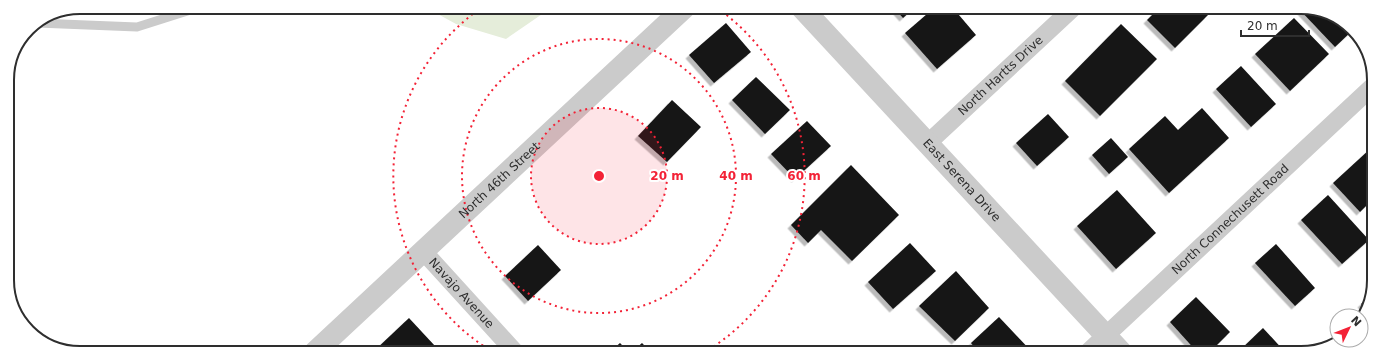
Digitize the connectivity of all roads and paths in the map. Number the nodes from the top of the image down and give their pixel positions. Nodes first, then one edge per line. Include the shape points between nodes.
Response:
1 (178, 14) edge
2 (678, 14) edge
3 (808, 14) edge
4 (1067, 14) edge
5 (46, 23) edge
6 (1367, 91) edge
7 (928, 143) junction
8 (423, 252) junction
9 (1106, 335) junction
10 (321, 346) edge
11 (510, 346) edge
12 (1094, 346) edge
13 (1116, 346) edge

1 - 5 lane via 137,27
2 - 8 street, North 46th Street
3 - 7 street, East Serena Drive
4 - 7 street, North Hartts Drive
6 - 9 street, North Connechusett Road
7 - 9 street, East Serena Drive
8 - 10 street, North 46th Street
8 - 11 street, Navajo Avenue
9 - 12 street, North Connechusett Road
9 - 13 street, East Serena Drive

